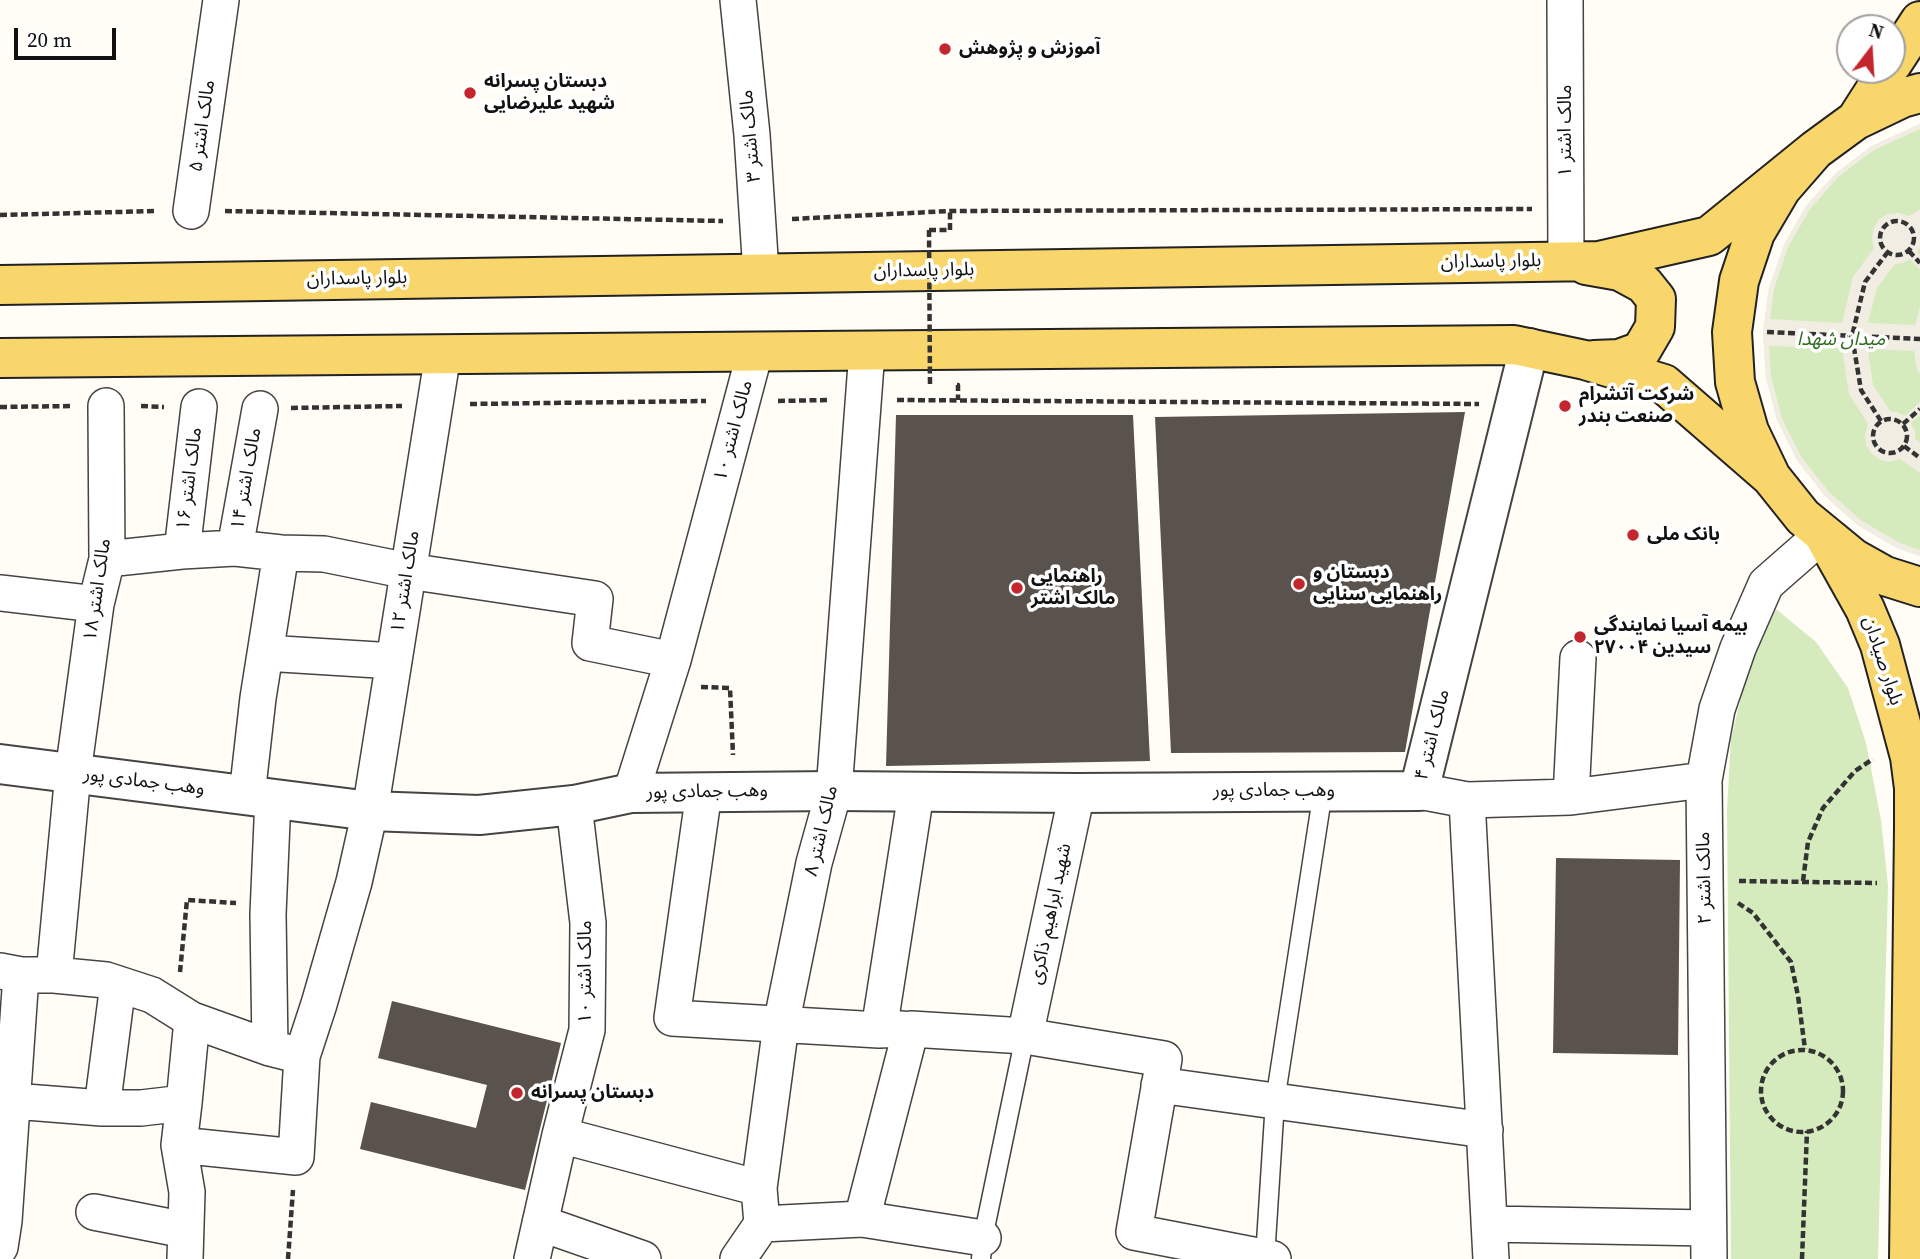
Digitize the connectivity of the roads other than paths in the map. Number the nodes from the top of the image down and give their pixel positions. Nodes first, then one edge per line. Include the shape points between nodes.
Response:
1 (221, 0) edge
2 (738, 0) edge
3 (1565, 0) edge
4 (1920, 21) edge
5 (1906, 42) edge
6 (1879, 84) edge
7 (1920, 93) edge
8 (1856, 120) junction
9 (1815, 150) junction
10 (191, 211) dead end
11 (1566, 261) junction
12 (761, 273) junction
13 (0, 285) edge
14 (1529, 348) junction
15 (867, 351) junction
16 (755, 352) junction
17 (443, 354) junction
18 (0, 358) edge
19 (1585, 360) junction
20 (106, 405) dead end
21 (199, 407) dead end
22 (260, 409) dead end
23 (1771, 477) junction
24 (1823, 534) junction
25 (234, 548) junction
26 (181, 551) junction
27 (281, 553) junction
28 (107, 559) junction
29 (408, 571) junction
30 (1920, 587) edge
31 (0, 593) edge
32 (96, 604) junction
33 (265, 653) junction
34 (1578, 658) dead end
35 (394, 661) junction
36 (669, 673) junction
37 (1912, 748) edge
38 (0, 764) edge
39 (73, 773) junction
40 (1704, 780) junction
41 (1419, 790) junction
42 (834, 791) junction
43 (1323, 791) junction
44 (719, 792) junction
45 (631, 793) junction
46 (916, 793) junction
47 (1077, 793) junction
48 (260, 797) junction
49 (1571, 797) junction
50 (1467, 800) junction
51 (574, 805) junction
52 (370, 811) junction
53 (25, 974) edge
54 (118, 984) junction
55 (184, 1015) junction
56 (781, 1025) junction
57 (895, 1030) junction
58 (1025, 1036) junction
59 (286, 1052) junction
60 (1158, 1085) junction
61 (6, 1101) edge
62 (1275, 1101) junction
63 (184, 1103) junction
64 (102, 1108) junction
65 (1485, 1130) junction
66 (560, 1136) junction
67 (180, 1145) junction
68 (759, 1188) junction
69 (94, 1212) dead end
70 (862, 1219) junction
71 (540, 1223) junction
72 (762, 1224) junction
73 (1489, 1224) junction
74 (1709, 1243) edge
75 (185, 1244) edge
76 (0, 1247) edge
77 (982, 1248) edge
78 (1269, 1258) edge
79 (532, 1259) edge
80 (643, 1259) edge
81 (738, 1259) edge
82 (1492, 1259) edge
83 (1909, 1259) edge

1 - 10 street, مالک اشتر ۵
2 - 12 street, مالک اشتر ۳
3 - 11 street, مالک اشتر ۱
4 - 5 main road
6 - 8 main road
7 - 8 main road
8 - 9 main road
9 - 11 main road, بلوار پاسداران via 1709,236 1599,261
9 - 23 main road via 1781,188 1755,233 1739,281 1732,331 1735,382 1749,431
11 - 12 main road, بلوار پاسداران
11 - 19 main road via 1620,271 1644,284 1656,299 1655,327 1641,351 1619,359
12 - 13 main road, بلوار پاسداران
14 - 15 main road
14 - 19 main road
14 - 41 street, مالک اشتر ۴
15 - 16 main road
15 - 42 street, مالک اشتر ۸
16 - 17 main road
16 - 36 street, مالک اشتر ۱۰
17 - 18 main road
17 - 29 street, مالک اشتر ۱۲
19 - 23 main road via 1664,384
20 - 28 street, مالک اشتر ۱۸
21 - 26 street, مالک اشتر ۱۶
22 - 25 street, مالک اشتر ۱۴
23 - 24 main road
24 - 30 main road via 1885,576
24 - 37 main road, بلوار صیادان via 1880,645
24 - 40 street, مالک اشتر ۲ via 1766,584 1717,709
25 - 26 street
25 - 27 street
26 - 28 street
27 - 29 street via 324,554
27 - 33 street
28 - 32 street, مالک اشتر ۱۸
29 - 35 street, مالک اشتر ۱۲
29 - 36 street via 595,599 590,643
31 - 32 street
32 - 39 street, مالک اشتر ۱۸
33 - 35 street
33 - 48 street
34 - 49 street
35 - 52 street, مالک اشتر ۱۲
36 - 45 street, مالک اشتر ۱۰
37 - 83 main road, بلوار صیادان
38 - 39 street, وهب جمادی پور
39 - 48 street, وهب جمادی پور
39 - 53 street, مالک اشتر ۱۸
40 - 49 street, مالک اشتر ۴
40 - 74 street, مالک اشتر ۲
41 - 43 street, وهب جمادی پور
41 - 50 street, مالک اشتر ۴
42 - 44 street, وهب جمادی پور
42 - 46 street, وهب جمادی پور
42 - 56 street, مالک اشتر ۸ via 814,863
43 - 47 street, وهب جمادی پور
43 - 62 lane
44 - 45 street, وهب جمادی پور
44 - 56 street via 672,1018
45 - 51 street, وهب جمادی پور
46 - 47 street, وهب جمادی پور
46 - 57 street
47 - 58 street, شهید ابراهیم ذاکری
48 - 52 street, وهب جمادی پور
48 - 59 street
49 - 50 street, مالک اشتر ۴
50 - 65 street
51 - 52 street, وهب جمادی پور via 479,814
51 - 66 street, مالک اشتر ۱۰ via 588,923 587,1030
52 - 59 street, مالک اشتر ۱۲ via 320,1004
53 - 54 street
53 - 61 street, مالک اشتر ۱۸
54 - 55 street via 152,995
54 - 64 street
55 - 59 street
55 - 63 street
56 - 57 street
56 - 68 street, مالک اشتر ۸
57 - 58 street
57 - 70 street
58 - 60 street via 1164,1059
58 - 77 lane
59 - 67 street via 296,1157
60 - 62 street
60 - 78 street via 1134,1232
61 - 64 street
61 - 76 street, مالک اشتر ۱۸
62 - 65 street
62 - 78 lane
63 - 64 street
63 - 67 street
65 - 73 street
66 - 68 street
66 - 71 street, مالک اشتر ۱۰
67 - 75 street via 187,1192
68 - 72 street, مالک اشتر ۸
69 - 75 street
70 - 72 street
70 - 77 street
71 - 79 street, مالک اشتر ۱۰
71 - 80 street
72 - 81 street
73 - 74 street
73 - 82 street

